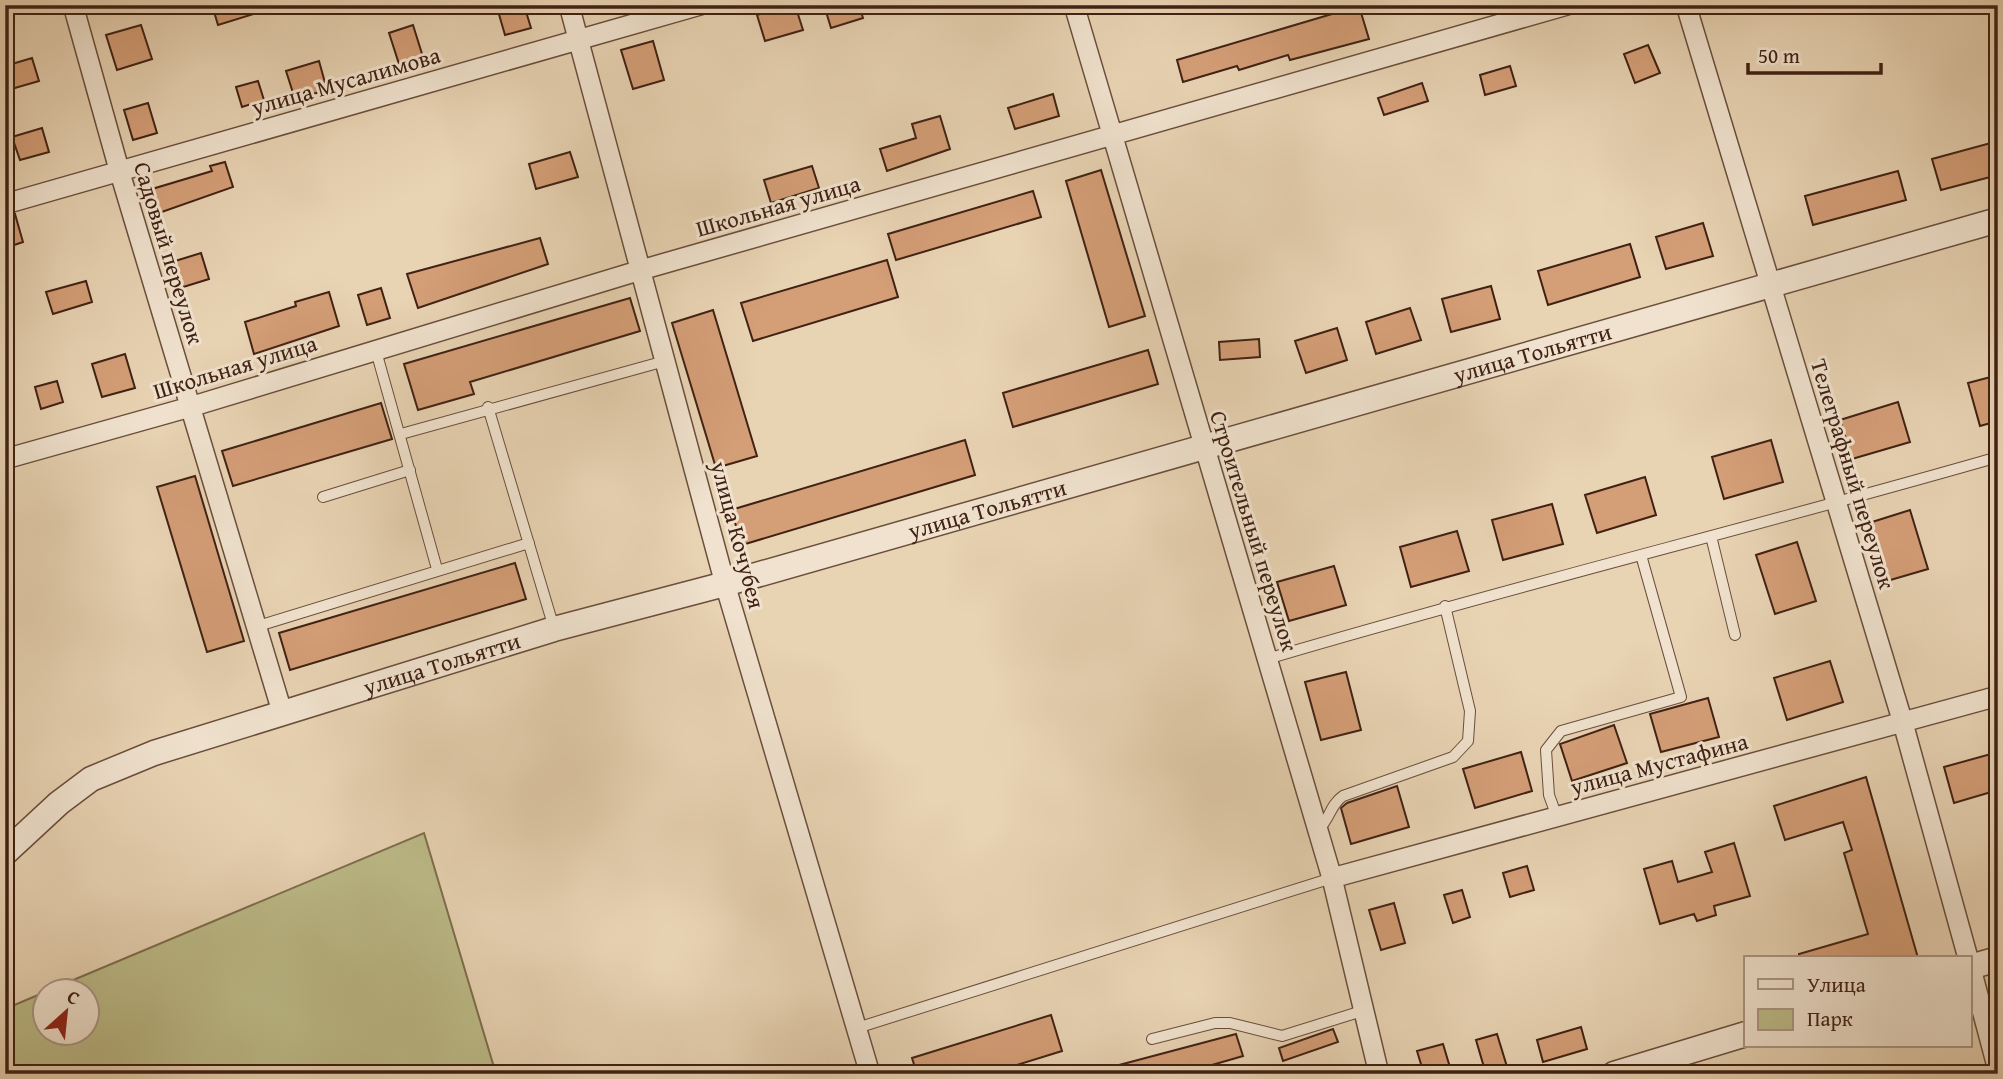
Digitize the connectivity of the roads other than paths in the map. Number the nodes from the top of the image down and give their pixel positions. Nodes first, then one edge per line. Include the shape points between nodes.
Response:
1 (73, 5) edge
2 (569, 5) edge
3 (700, 5) edge
4 (1074, 5) edge
5 (1567, 5) edge
6 (1686, 5) edge
7 (577, 40) junction
8 (1110, 137) junction
9 (120, 173) junction
10 (5, 204) edge
11 (1998, 220) edge
12 (641, 270) junction
13 (1770, 284) junction
14 (376, 351) junction
15 (665, 361) junction
16 (190, 407) junction
17 (488, 407) junction
18 (401, 434) junction
19 (1202, 446) junction
20 (1998, 457) edge
21 (5, 459) edge
22 (410, 470) junction
23 (323, 497) dead end
24 (1836, 503) junction
25 (1711, 536) junction
26 (529, 543) junction
27 (1641, 555) junction
28 (437, 569) junction
29 (725, 583) junction
30 (1445, 606) junction
31 (254, 627) junction
32 (554, 629) junction
33 (1735, 635) dead end
34 (1266, 659) junction
35 (1998, 696) edge
36 (283, 715) junction
37 (1903, 723) junction
38 (1557, 817) junction
39 (1318, 830) junction
40 (5, 853) edge
41 (1332, 878) junction
42 (1967, 956) edge
43 (1998, 959) edge
44 (1972, 966) edge
45 (1972, 973) edge
46 (1362, 1011) junction
47 (857, 1028) junction
48 (1744, 1035) edge
49 (1152, 1039) dead end
50 (1998, 1070) edge
51 (870, 1074) edge
52 (1379, 1074) edge
53 (1614, 1074) edge

1 - 9 street, Садовый переулок
2 - 7 street, улица Кочубея
3 - 7 street, улица Мусалимова
4 - 8 street, Строительный переулок
5 - 8 street, Школьная улица
6 - 13 street, Телеграфный переулок
7 - 9 street, улица Мусалимова
7 - 12 street, улица Кочубея
8 - 12 street, Школьная улица
8 - 19 street, Строительный переулок
9 - 10 street, улица Мусалимова
9 - 16 street, Садовый переулок
11 - 13 street, улица Тольятти
12 - 14 street, Школьная улица
12 - 15 street, улица Кочубея
13 - 19 street, улица Тольятти
13 - 24 street, Телеграфный переулок
14 - 16 street, Школьная улица
14 - 18 lane
15 - 17 lane
15 - 29 street, улица Кочубея
16 - 21 street, Школьная улица
16 - 31 street, Садовый переулок
17 - 18 lane
17 - 26 lane
18 - 22 lane
19 - 29 street, улица Тольятти
19 - 34 street, Строительный переулок
20 - 24 lane
22 - 23 lane
22 - 28 lane
24 - 25 lane
24 - 37 street, Телеграфный переулок
25 - 27 lane
25 - 33 lane
26 - 28 lane
26 - 32 lane
27 - 30 lane
27 - 38 lane via 1681,697 1561,731 1546,750 1549,795
28 - 31 lane
29 - 32 street, улица Тольятти
29 - 47 street, улица Кочубея
30 - 34 lane
30 - 39 lane via 1470,711 1468,741 1453,757 1343,796 1332,805
31 - 36 street, Садовый переулок
32 - 36 street, улица Тольятти
34 - 39 street, Строительный переулок
35 - 37 street, улица Мустафина
36 - 40 street, улица Тольятти via 154,753 91,779
37 - 38 street, улица Мустафина
37 - 42 street, Телеграфный переулок
38 - 41 street, улица Мустафина
39 - 41 street, Строительный переулок
41 - 46 street, Строительный переулок
41 - 47 lane
43 - 44 street
45 - 50 street
46 - 49 lane via 1282,1036 1215,1023
46 - 52 street, Строительный переулок
47 - 51 street, улица Кочубея
48 - 53 street

